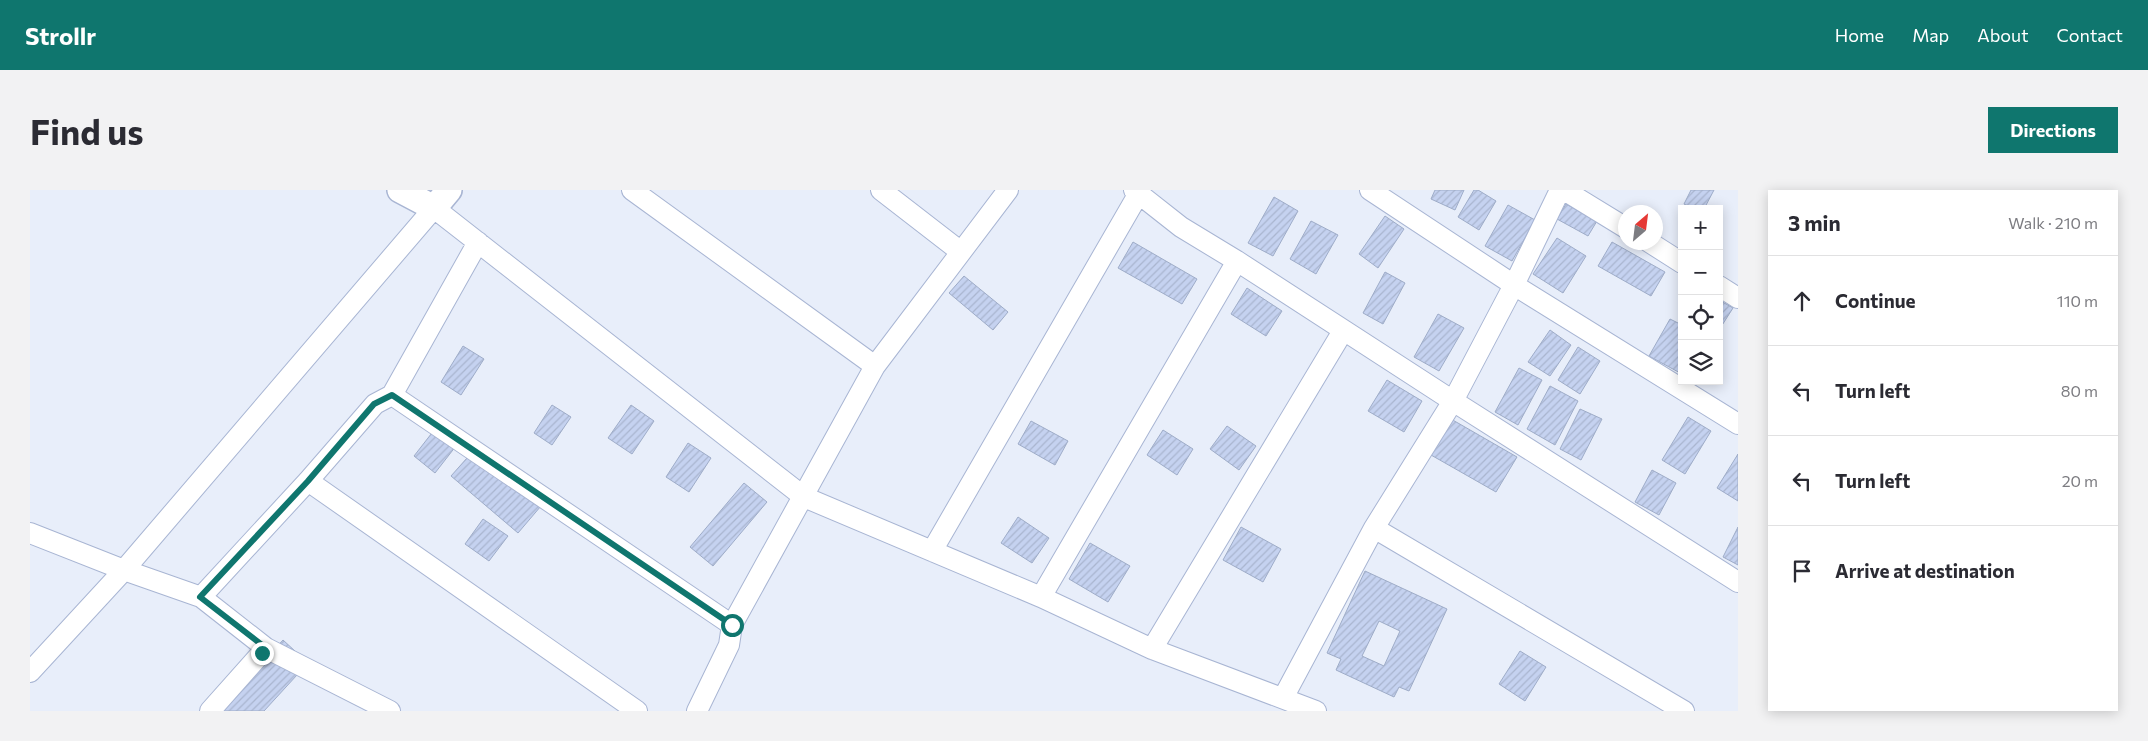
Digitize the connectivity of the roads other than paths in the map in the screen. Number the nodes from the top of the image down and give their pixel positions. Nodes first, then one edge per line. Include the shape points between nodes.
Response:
1 (400, 190) edge
2 (632, 190) edge
3 (882, 190) edge
4 (1008, 190) edge
5 (1370, 190) edge
6 (1562, 190) edge
7 (1137, 192) edge
8 (442, 199) edge
9 (1618, 223) edge
10 (478, 242) junction
11 (1662, 250) edge
12 (961, 252) junction
13 (1237, 260) junction
14 (1678, 260) edge
15 (1514, 285) junction
16 (1723, 289) edge
17 (1738, 298) edge
18 (1344, 331) junction
19 (875, 366) junction
20 (392, 395) junction
21 (1453, 401) junction
22 (1738, 424) edge
23 (308, 481) junction
24 (804, 496) junction
25 (1374, 528) junction
26 (30, 533) edge
27 (932, 551) junction
28 (124, 570) junction
29 (1738, 582) edge
30 (200, 597) junction
31 (1041, 597) junction
32 (732, 625) junction
33 (266, 648) junction
34 (1152, 649) junction
35 (30, 672) edge
36 (1283, 698) junction
37 (210, 711) edge
38 (390, 711) edge
39 (637, 711) edge
40 (697, 711) edge
41 (1316, 711) edge
42 (1684, 711) edge

1 - 8 street
2 - 19 street
3 - 12 street
4 - 12 street
5 - 15 street
6 - 9 street
6 - 15 street
7 - 13 street via 1181,227
7 - 27 street
8 - 10 street
8 - 28 street
10 - 20 street
10 - 24 street
11 - 14 street
12 - 19 street
13 - 18 street
13 - 31 street
15 - 21 street
15 - 22 street
16 - 17 street
18 - 21 street
18 - 34 street
19 - 24 street
20 - 23 street via 374,404
20 - 32 street
21 - 25 street
21 - 29 street
23 - 30 street
23 - 39 street
24 - 27 street
24 - 32 street
25 - 36 street
25 - 42 street
26 - 28 street
27 - 31 street
28 - 30 street
28 - 35 street
30 - 33 street
31 - 34 street
32 - 40 street via 729,645
33 - 37 street
33 - 38 street
34 - 36 street
36 - 41 street

